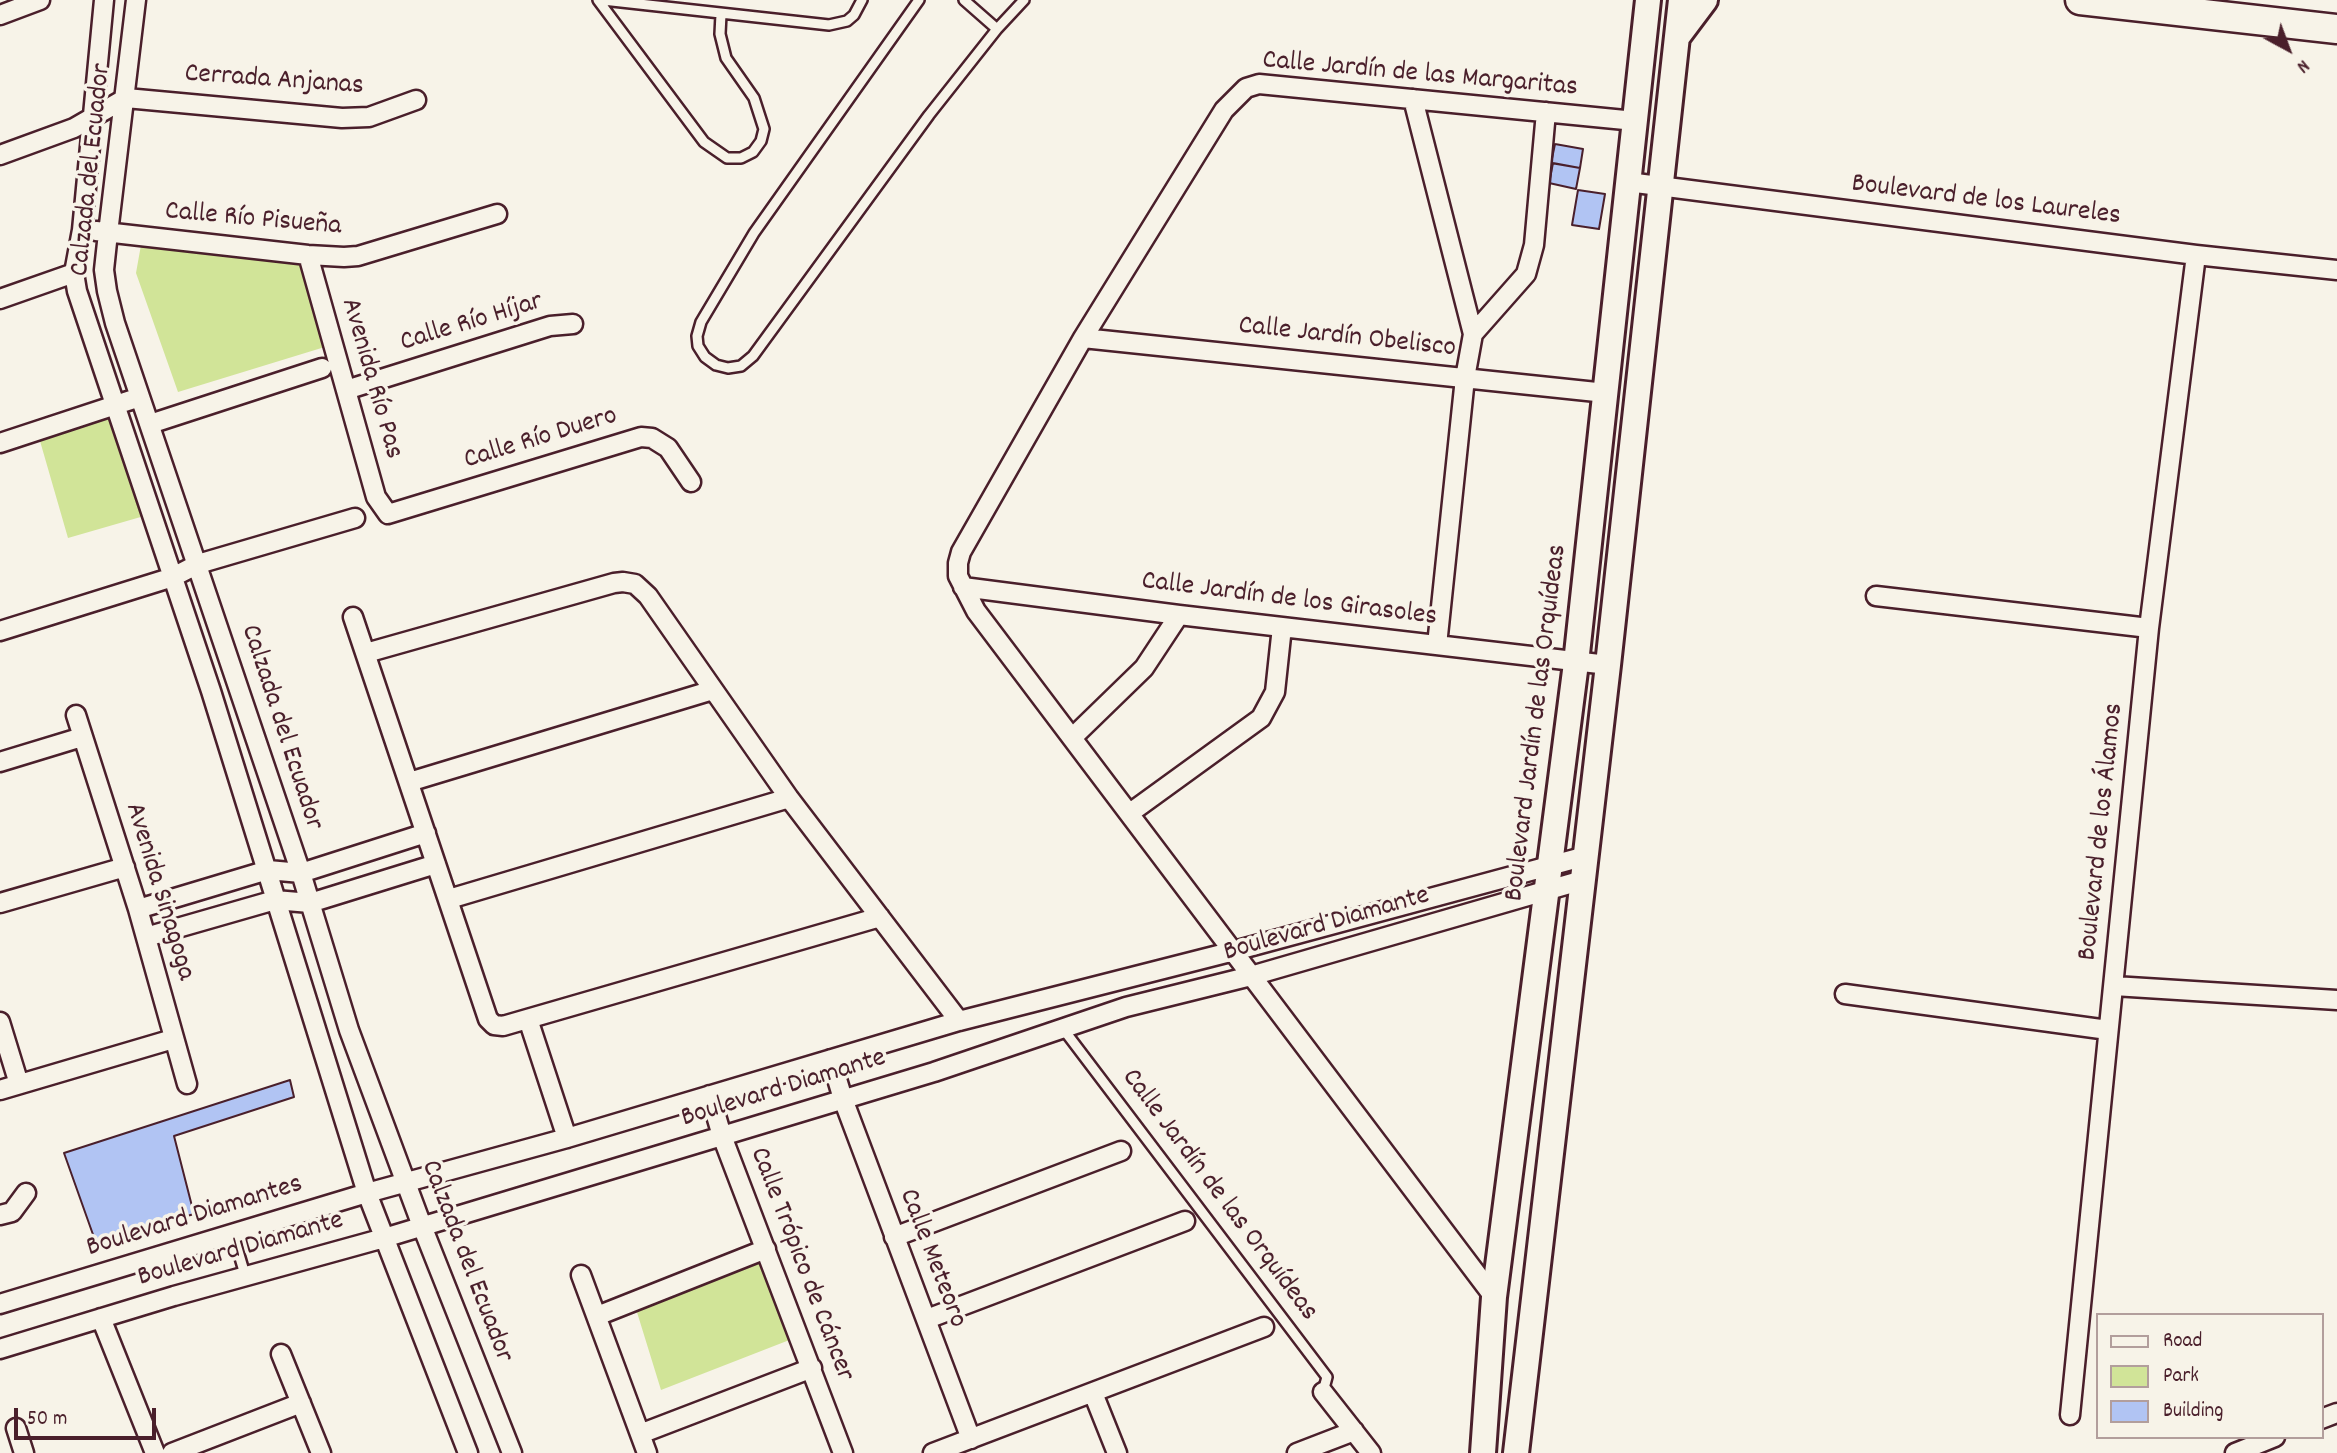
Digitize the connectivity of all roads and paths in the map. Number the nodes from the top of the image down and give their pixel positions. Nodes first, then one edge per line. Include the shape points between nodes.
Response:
1 (40, 0) edge
2 (104, 0) edge
3 (136, 0) edge
4 (600, 0) edge
5 (862, 0) edge
6 (919, 0) edge
7 (964, 0) edge
8 (1024, 0) edge
9 (1632, 0) edge
10 (1648, 0) edge
11 (1681, 0) edge
12 (1705, 0) edge
13 (2080, 0) edge
14 (721, 14) junction
15 (0, 15) edge
16 (997, 29) junction
17 (1646, 29) junction
18 (2337, 29) edge
19 (1676, 40) junction
20 (126, 97) junction
21 (1413, 99) junction
22 (416, 100) dead end
23 (1546, 112) junction
24 (92, 117) junction
25 (1635, 121) junction
26 (0, 155) edge
27 (1629, 182) junction
28 (1660, 186) junction
29 (497, 214) dead end
30 (82, 230) junction
31 (108, 233) junction
32 (309, 255) junction
33 (2196, 255) junction
34 (2337, 271) edge
35 (74, 274) junction
36 (0, 299) edge
37 (573, 324) dead end
38 (1473, 334) junction
39 (1083, 338) junction
40 (322, 368) dead end
41 (1465, 378) junction
42 (346, 390) junction
43 (1606, 393) junction
44 (141, 397) junction
45 (115, 406) junction
46 (150, 424) junction
47 (0, 443) edge
48 (691, 482) dead end
49 (388, 514) joint
50 (355, 518) dead end
51 (198, 564) junction
52 (173, 577) junction
53 (963, 587) junction
54 (1876, 596) dead end
55 (1179, 615) junction
56 (354, 617) dead end
57 (1282, 627) junction
58 (2149, 628) junction
59 (0, 631) edge
60 (1437, 645) junction
61 (366, 653) junction
62 (1576, 663) junction
63 (1608, 665) junction
64 (237, 682) junction
65 (713, 690) junction
66 (211, 691) junction
67 (76, 715) dead end
68 (82, 737) junction
69 (1073, 737) junction
70 (0, 762) edge
71 (409, 782) junction
72 (789, 798) junction
73 (1130, 813) junction
74 (426, 833) junction
75 (436, 864) junction
76 (1551, 866) junction
77 (125, 867) junction
78 (1584, 868) junction
79 (268, 870) junction
80 (301, 873) junction
81 (1548, 891) junction
82 (449, 899) junction
83 (275, 900) junction
84 (0, 903) edge
85 (310, 903) junction
86 (138, 909) junction
87 (880, 917) junction
88 (146, 937) junction
89 (1234, 950) junction
90 (1251, 976) junction
91 (2114, 986) junction
92 (1845, 994) dead end
93 (2337, 1000) edge
94 (528, 1019) junction
95 (959, 1021) junction
96 (0, 1022) edge
97 (349, 1030) junction
98 (1064, 1030) junction
99 (2108, 1030) junction
100 (317, 1038) junction
101 (173, 1039) junction
102 (831, 1059) junction
103 (19, 1084) junction
104 (187, 1084) dead end
105 (0, 1090) edge
106 (710, 1095) junction
107 (843, 1099) junction
108 (722, 1136) junction
109 (567, 1138) junction
110 (1121, 1151) dead end
111 (405, 1183) junction
112 (367, 1193) junction
113 (26, 1194) dead end
114 (0, 1215) edge
115 (1185, 1222) dead end
116 (422, 1226) junction
117 (233, 1234) junction
118 (894, 1237) junction
119 (384, 1238) junction
120 (766, 1250) junction
121 (581, 1275) dead end
122 (246, 1278) junction
123 (1494, 1297) junction
124 (0, 1304) edge
125 (597, 1316) junction
126 (102, 1318) junction
127 (927, 1319) junction
128 (1264, 1327) dead end
129 (0, 1349) edge
130 (281, 1354) dead end
131 (812, 1368) junction
132 (1323, 1392) joint
133 (1093, 1393) junction
134 (301, 1403) junction
135 (2070, 1415) dead end
136 (16, 1428) dead end
137 (1354, 1431) junction
138 (640, 1434) junction
139 (971, 1439) junction
140 (2270, 1439) edge
141 (24, 1453) edge
142 (155, 1453) edge
143 (172, 1453) edge
144 (321, 1453) edge
145 (468, 1453) edge
146 (512, 1453) edge
147 (647, 1453) edge
148 (843, 1453) edge
149 (933, 1453) edge
150 (1117, 1453) edge
151 (1297, 1453) edge
152 (1371, 1453) edge
153 (1483, 1453) edge
154 (1516, 1453) edge
155 (2235, 1453) edge

1 - 15 street
2 - 24 street, Calzada del Ecuador
3 - 20 street, Calzada del Ecuador
4 - 14 lane
4 - 14 lane via 704,142 727,158 741,158 753,152 764,129 754,98 726,58
5 - 14 lane via 854,15 840,24
6 - 16 lane via 754,233 701,322 698,346 716,365 741,366 753,356
7 - 16 lane
8 - 16 lane
9 - 17 street
10 - 17 street, Boulevard Jardín de las Orquídeas
11 - 19 street
12 - 19 street
13 - 18 main road
17 - 25 street, Boulevard Jardín de las Orquídeas
19 - 28 street
20 - 22 street, Cerrada Anjanas via 342,118 369,117
20 - 24 street
20 - 31 street, Calzada del Ecuador
21 - 23 street, Calle Jardín de las Margaritas
21 - 38 street
21 - 39 street, Calle Jardín de las Margaritas via 1259,84 1246,88 1224,110
23 - 25 street, Calle Jardín de las Margaritas
23 - 38 street via 1534,245 1526,274
24 - 26 street
24 - 30 street, Calzada del Ecuador
25 - 27 street, Boulevard Jardín de las Orquídeas
27 - 28 street, Boulevard de los Laureles
27 - 43 street, Boulevard Jardín de las Orquídeas
28 - 33 street, Boulevard de los Laureles
28 - 63 street
29 - 32 street, Calle Río Pisueña via 358,256
30 - 31 street, Calle Río Pisueña
30 - 35 street, Calzada del Ecuador
31 - 32 street, Calle Río Pisueña
31 - 44 street, Calzada del Ecuador via 107,292
32 - 42 street, Avenida Río Pas
33 - 34 street, Boulevard de los Laureles
33 - 58 street, Boulevard de los Álamos
35 - 36 street
35 - 45 street, Calzada del Ecuador
37 - 42 street, Calle Río Híjar via 550,326
38 - 41 street
39 - 41 street, Calle Jardín Obelisco
39 - 53 street, Calle Jardín de las Margaritas via 961,551 958,576
40 - 46 street
41 - 43 street, Calle Jardín Obelisco
41 - 60 street
42 - 49 street, Avenida Río Pas via 376,497
43 - 62 street, Boulevard Jardín de las Orquídeas
44 - 45 street
44 - 46 street, Calzada del Ecuador
45 - 47 street
45 - 52 street, Calzada del Ecuador
46 - 51 street, Calzada del Ecuador
48 - 49 street, Calle Río Duero via 668,448 641,437
50 - 51 street
51 - 52 street
51 - 64 street, Calzada del Ecuador
52 - 59 street
52 - 66 street, Calzada del Ecuador
53 - 55 street, Calle Jardín de los Girasoles
53 - 69 street via 976,611
54 - 58 street
55 - 57 street, Calle Jardín de los Girasoles
55 - 69 street via 1144,668
56 - 61 street
57 - 60 street, Calle Jardín de los Girasoles
57 - 73 street via 1275,692 1261,718
58 - 91 street, Boulevard de los Álamos
60 - 62 street, Calle Jardín de los Girasoles
61 - 65 street via 623,582 635,584 648,596
61 - 71 street
62 - 63 street, Calle Jardín de los Girasoles
62 - 76 street, Boulevard Jardín de las Orquídeas
63 - 78 street
64 - 66 street
64 - 80 street, Calzada del Ecuador
65 - 71 street
65 - 72 street
66 - 79 street, Calzada del Ecuador
67 - 68 street, Avenida Sinagoga
68 - 70 street
68 - 77 street, Avenida Sinagoga
69 - 73 street
71 - 74 street
72 - 82 street
72 - 87 street
73 - 89 street
74 - 75 street
74 - 80 street
75 - 82 street
75 - 85 street
76 - 78 street, Boulevard Diamante
76 - 81 street, Boulevard Jardín de las Orquídeas
76 - 89 street, Boulevard Diamante
77 - 84 street
77 - 86 street, Avenida Sinagoga
78 - 81 street, Boulevard Diamante
78 - 154 street
79 - 80 street
79 - 83 street, Calzada del Ecuador
79 - 86 street
80 - 85 street, Calzada del Ecuador
81 - 90 street, Boulevard Diamante
81 - 123 street, Boulevard Jardín de las Orquídeas
82 - 94 street via 488,1019 503,1026
83 - 85 street
83 - 88 street
83 - 100 street, Calzada del Ecuador
85 - 97 street, Calzada del Ecuador
86 - 88 street, Avenida Sinagoga
87 - 94 street
87 - 95 street
88 - 101 street, Avenida Sinagoga
89 - 90 street
89 - 95 street, Boulevard Diamante
90 - 98 street, Boulevard Diamante via 1126,1007
90 - 123 street
91 - 93 street
91 - 99 street, Boulevard de los Álamos
92 - 99 street
94 - 109 street
95 - 102 street, Boulevard Diamante
96 - 103 street
97 - 100 street
97 - 111 street, Calzada del Ecuador
98 - 107 street, Boulevard Diamante
98 - 132 lane, Calle Jardín de las Orquídeas via 1327,1377
99 - 135 street, Boulevard de los Álamos
100 - 112 street, Calzada del Ecuador
101 - 103 street
101 - 104 street, Avenida Sinagoga
102 - 106 street, Boulevard Diamante
102 - 107 street, Calle Meteoro
103 - 105 street
106 - 108 street, Calle Trópico de Cáncer
106 - 109 street, Boulevard Diamante
107 - 108 street, Boulevard Diamante
107 - 118 street, Calle Meteoro
108 - 116 street, Boulevard Diamante
108 - 120 street, Calle Trópico de Cáncer
109 - 111 street, Boulevard Diamante
110 - 118 street
111 - 112 street, Boulevard Diamantes
111 - 116 street, Calzada del Ecuador
112 - 117 street, Boulevard Diamantes
112 - 119 street, Calzada del Ecuador
113 - 114 street via 12,1212
115 - 127 street
116 - 119 street, Boulevard Diamante
116 - 146 street, Calzada del Ecuador
117 - 122 lane
117 - 124 street, Boulevard Diamantes
118 - 127 street, Calle Meteoro
119 - 122 street, Boulevard Diamante
119 - 145 street, Calzada del Ecuador
120 - 125 street
120 - 131 street, Calle Trópico de Cáncer
121 - 125 street
122 - 126 street, Boulevard Diamante
123 - 153 street, Boulevard Jardín de las Orquídeas
125 - 138 street
126 - 129 street, Boulevard Diamante
126 - 142 street
127 - 139 street, Calle Meteoro
128 - 133 street
130 - 134 street
131 - 138 street
131 - 148 street, Calle Trópico de Cáncer
132 - 137 street
133 - 139 street
133 - 150 street
134 - 143 street
134 - 144 street
136 - 141 street
137 - 151 street
137 - 152 street
138 - 147 street
139 - 149 street
140 - 155 street

